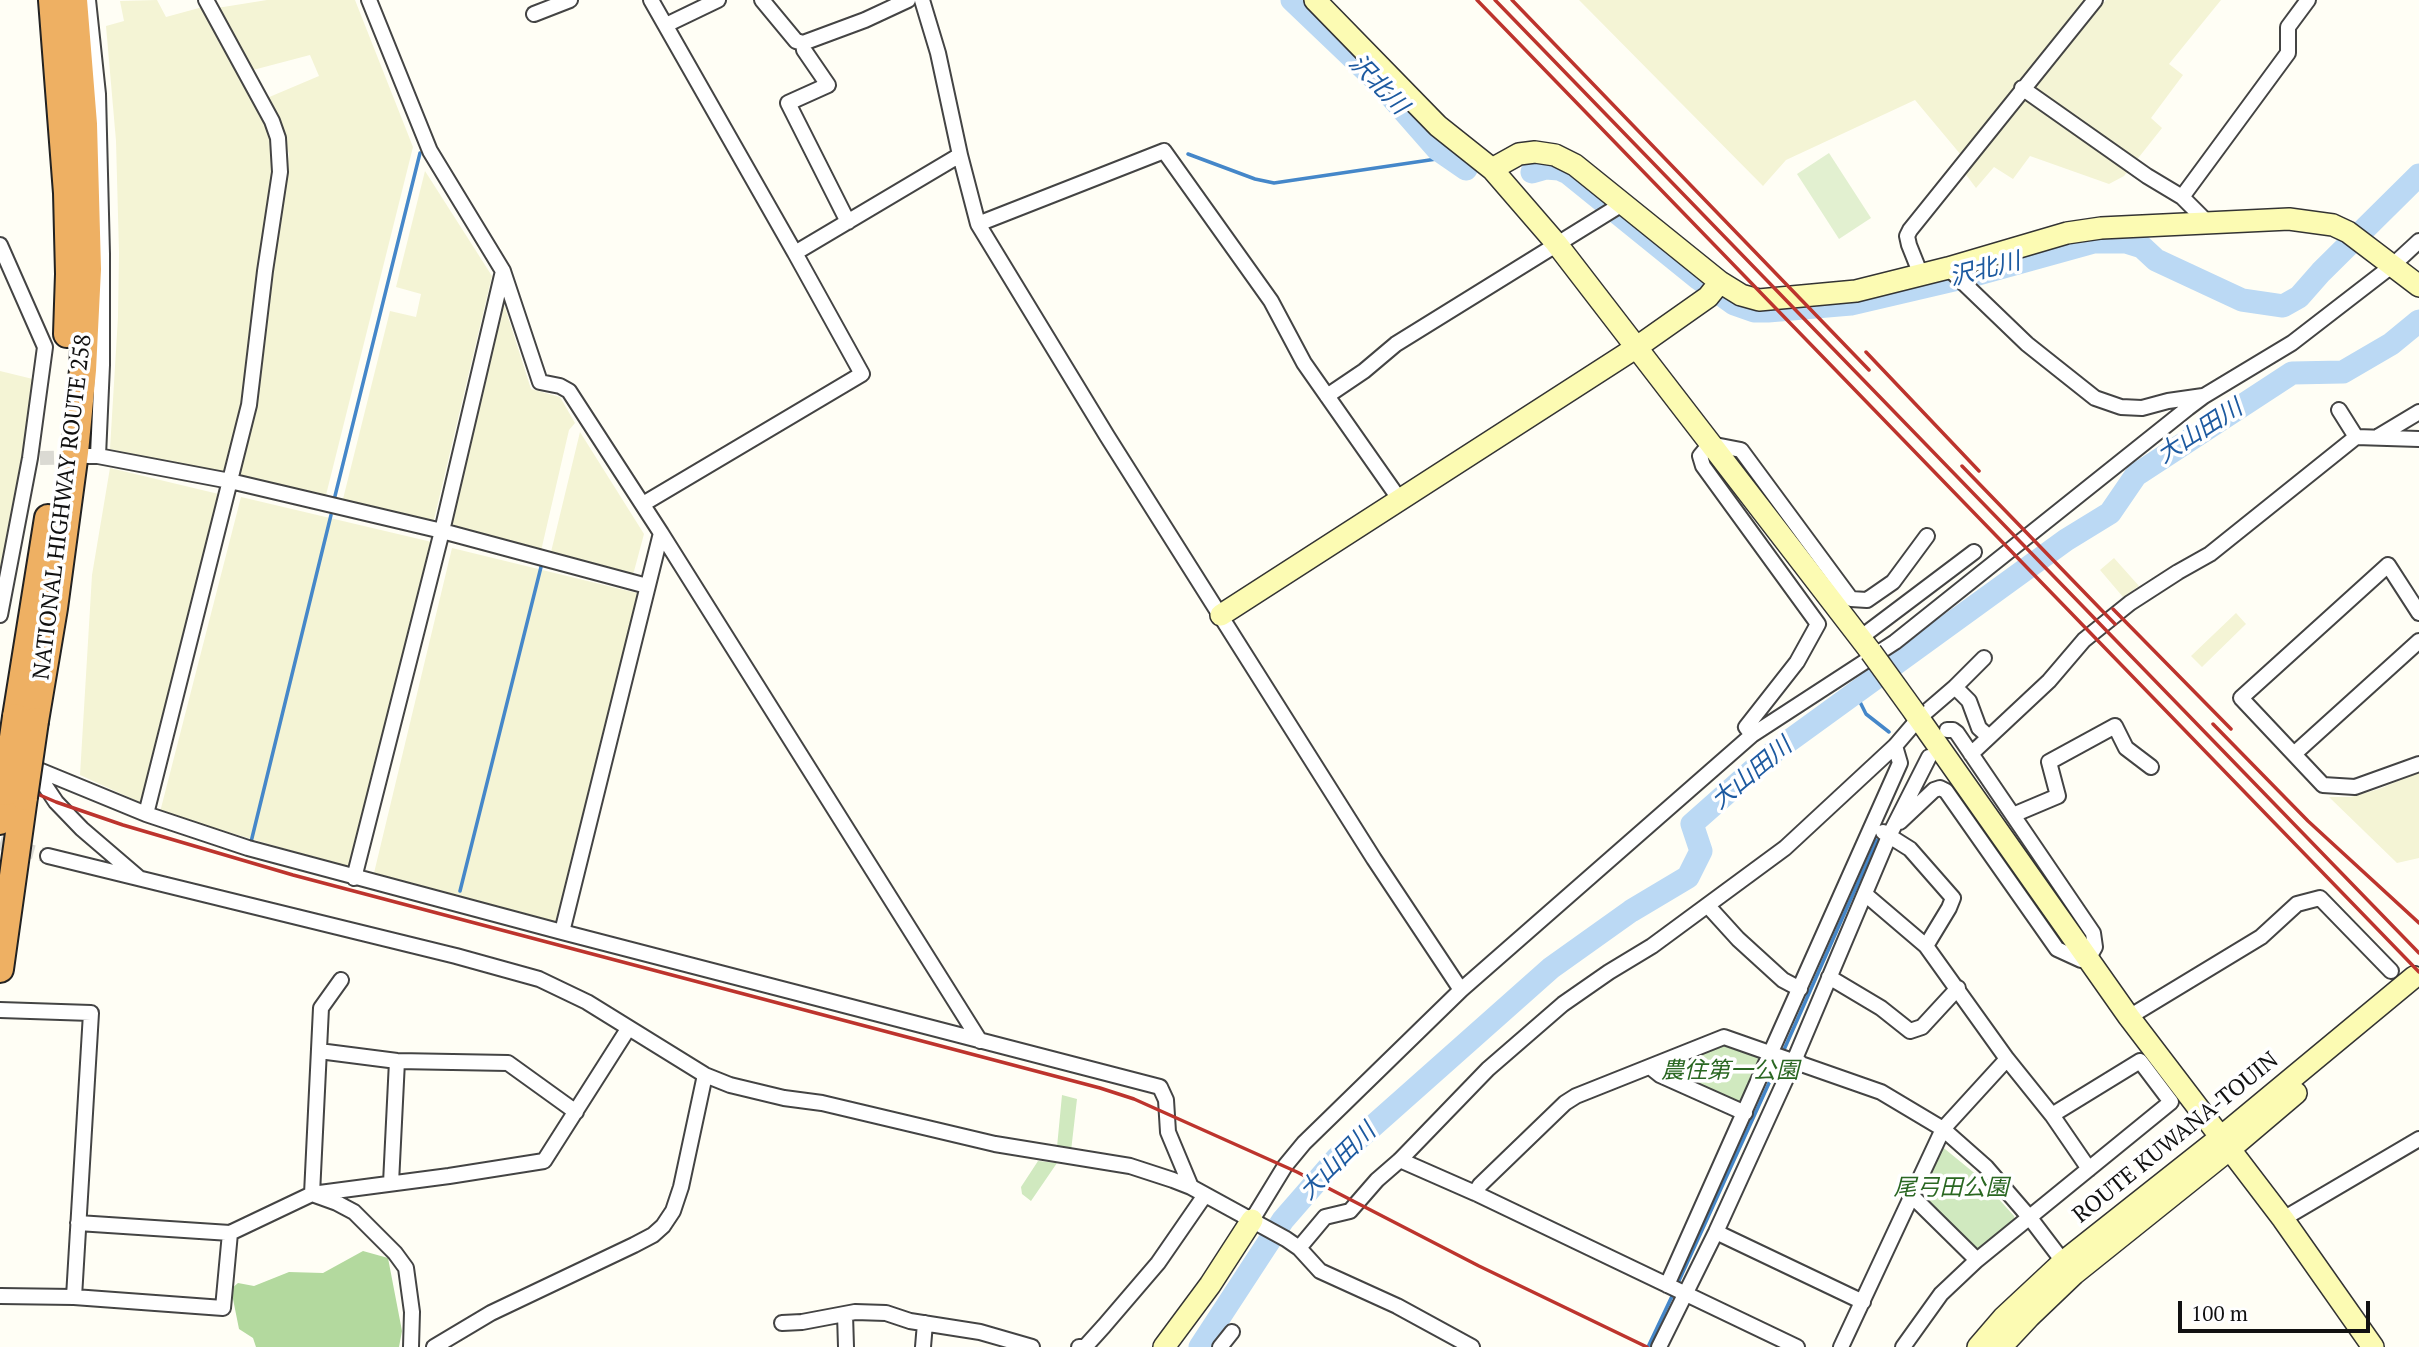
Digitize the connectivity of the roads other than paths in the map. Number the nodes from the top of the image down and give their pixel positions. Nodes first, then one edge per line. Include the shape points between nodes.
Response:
1 (52, 0) edge
2 (74, 0) edge
3 (88, 0) edge
4 (206, 0) edge
5 (369, 0) edge
6 (570, 0) edge
7 (651, 0) edge
8 (718, 0) edge
9 (762, 0) edge
10 (908, 0) edge
11 (922, 0) edge
12 (1315, 0) edge
13 (2095, 0) edge
14 (2308, 0) edge
15 (534, 14) dead end
16 (666, 25) junction
17 (803, 43) junction
18 (2022, 88) junction
19 (960, 155) junction
20 (1492, 169) junction
21 (2182, 197) junction
22 (1615, 208) junction
23 (848, 222) junction
24 (2207, 222) junction
25 (978, 224) junction
26 (2419, 241) edge
27 (1556, 243) junction
28 (0, 245) edge
29 (795, 253) junction
30 (2393, 265) junction
31 (503, 271) junction
32 (1921, 275) junction
33 (1955, 276) junction
34 (2415, 283) edge
35 (1715, 288) junction
36 (1637, 346) junction
37 (1327, 396) junction
38 (2204, 396) junction
39 (2339, 410) dead end
40 (2419, 412) edge
41 (2377, 436) junction
42 (2356, 437) junction
43 (2419, 439) edge
44 (1710, 444) junction
45 (230, 481) junction
46 (1400, 500) junction
47 (643, 504) junction
48 (442, 531) junction
49 (661, 533) junction
50 (1927, 536) dead end
51 (1974, 552) dead end
52 (647, 586) junction
53 (2419, 613) edge
54 (0, 615) edge
55 (1221, 615) junction
56 (2419, 641) edge
57 (1865, 645) junction
58 (1984, 658) dead end
59 (1955, 687) junction
60 (1917, 715) junction
61 (17, 718) edge
62 (1947, 730) dead end
63 (1752, 736) junction
64 (1988, 736) junction
65 (1895, 746) junction
66 (1971, 754) junction
67 (2294, 754) junction
68 (1929, 757) dead end
69 (2419, 764) edge
70 (2151, 766) dead end
71 (34, 768) junction
72 (14, 794) junction
73 (146, 814) junction
74 (2013, 815) junction
75 (0, 821) edge
76 (1871, 828) junction
77 (1892, 831) junction
78 (48, 856) tunnel mouth
79 (139, 878) junction
80 (354, 878) junction
81 (1865, 894) junction
82 (1708, 906) junction
83 (562, 933) junction
84 (1926, 946) junction
85 (2088, 959) junction
86 (0, 969) edge
87 (2390, 971) dead end
88 (1829, 977) junction
89 (341, 981) dead end
90 (2416, 984) edge
91 (1958, 988) junction
92 (1461, 989) junction
93 (1801, 989) junction
94 (0, 1010) edge
95 (2129, 1017) junction
96 (628, 1029) junction
97 (980, 1041) junction
98 (319, 1051) junction
99 (1782, 1057) junction
100 (2007, 1059) junction
101 (397, 1061) junction
102 (1650, 1067) junction
103 (705, 1075) junction
104 (576, 1112) junction
105 (1745, 1113) junction
106 (2052, 1115) junction
107 (1943, 1129) junction
108 (2419, 1139) edge
109 (2226, 1143) junction
110 (1400, 1160) junction
111 (2089, 1169) junction
112 (391, 1183) junction
113 (1191, 1187) junction
114 (1475, 1193) junction
115 (312, 1194) junction
116 (1205, 1195) junction
117 (1911, 1195) junction
118 (2030, 1218) junction
119 (2283, 1219) junction
120 (1254, 1222) junction
121 (78, 1223) junction
122 (1716, 1232) junction
123 (230, 1233) junction
124 (1299, 1248) junction
125 (1978, 1260) junction
126 (2069, 1268) junction
127 (1675, 1289) junction
128 (0, 1296) edge
129 (74, 1297) junction
130 (1863, 1302) junction
131 (845, 1314) junction
132 (782, 1323) dead end
133 (925, 1323) junction
134 (1232, 1332) dead end
135 (411, 1347) edge
136 (434, 1347) edge
137 (846, 1347) edge
138 (922, 1347) edge
139 (1032, 1347) edge
140 (1079, 1347) edge
141 (1164, 1347) edge
142 (1220, 1347) edge
143 (1472, 1347) edge
144 (1659, 1347) edge
145 (1797, 1347) edge
146 (1841, 1347) edge
147 (1903, 1347) edge
148 (1978, 1347) edge
149 (2001, 1347) edge
150 (2373, 1347) edge

1 - 61 highway, NATIONAL HIGHWAY ROUTE 258 via 67,193 66,366 55,471
2 - 61 highway, NATIONAL HIGHWAY ROUTE 258 via 84,124 87,295 83,370 54,608
3 - 45 street via 98,94 102,254 102,365 93,456
4 - 45 street via 272,121 280,155 249,405
5 - 31 street via 430,151
6 - 15 street
7 - 16 street
8 - 16 street
9 - 17 street via 796,41
10 - 17 street
11 - 19 street
12 - 20 street via 1438,127
13 - 18 street
14 - 21 street via 2288,27 2288,53
16 - 29 street
17 - 23 street via 828,85 788,103
18 - 21 street
18 - 32 street via 1910,230 1909,245
19 - 23 street
19 - 25 street
20 - 22 street via 1519,154 1556,155 1574,165
20 - 27 street
21 - 24 street
22 - 27 street
22 - 35 street
23 - 29 street
24 - 30 street via 2289,219 2333,225
24 - 33 street via 2067,233
25 - 37 street via 1164,151 1270,301
25 - 55 street
26 - 30 street
27 - 36 street
27 - 37 street via 1396,344
28 - 54 street via 45,347 35,458
29 - 47 street via 862,374
30 - 34 street
30 - 38 street via 2292,343
31 - 47 street via 540,382 569,391
31 - 48 street
32 - 33 street
32 - 35 street via 1856,291 1759,300
33 - 38 street via 2027,344 2095,398 2142,408
35 - 36 street
36 - 44 street
36 - 46 street
37 - 46 street
38 - 63 street via 1895,642
39 - 42 street
40 - 41 street
41 - 42 street
41 - 43 street
42 - 64 street via 2210,554 2130,603 2084,640 2049,681
44 - 50 street via 1741,450 1852,599 1867,600 1894,582
44 - 57 street
44 - 63 street via 1700,456 1703,466 1818,624 1797,662 1746,727
45 - 48 street
45 - 73 street
46 - 55 street
47 - 49 street
48 - 52 street
48 - 80 street
49 - 52 street
49 - 97 street
51 - 57 street
52 - 83 street
53 - 67 street via 2388,565 2241,698
55 - 92 street
56 - 67 street
57 - 60 street, bridge
58 - 59 street
59 - 60 street
59 - 64 street via 1969,701 1979,728
60 - 65 street
60 - 85 street
61 - 71 street
61 - 72 highway, NATIONAL HIGHWAY ROUTE 258, bridge
62 - 66 street via 1957,733
63 - 92 street
64 - 66 street
65 - 76 street via 1900,763
65 - 82 street via 1785,848
66 - 74 street
67 - 69 street via 2323,785 2332,787 2355,787
68 - 77 street
70 - 74 street via 2126,748 2115,726 2049,762 2058,796
71 - 73 street
71 - 79 street via 56,802
72 - 75 highway, NATIONAL HIGHWAY ROUTE 258
72 - 86 highway, NATIONAL HIGHWAY ROUTE 258
73 - 80 street
74 - 85 street via 2093,933 2095,947
76 - 77 street
76 - 93 street
77 - 81 street
77 - 84 street via 1953,898
77 - 85 street via 1934,790 1946,791 2057,948
78 - 79 street
79 - 96 street via 539,979
80 - 83 street
81 - 84 street
81 - 88 street
82 - 93 street via 1774,972
82 - 110 street via 1563,1004 1488,1069
83 - 97 street
84 - 91 street
85 - 95 street
87 - 95 street via 2320,898 2297,904 2261,937
88 - 91 street via 1910,1031 1922,1027
88 - 99 street
89 - 98 street via 321,1008
90 - 109 street, ROUTE KUWANA-TOUIN
91 - 100 street
92 - 120 street via 1304,1143
93 - 99 street
94 - 121 street via 91,1013
95 - 109 street
96 - 103 street
96 - 104 street
97 - 113 street via 1160,1087 1166,1100 1168,1132
98 - 101 street
98 - 115 street
99 - 102 street via 1724,1037
99 - 105 street
99 - 107 street via 1881,1092
99 - 122 street
100 - 106 street
100 - 107 street
101 - 104 street via 508,1063
101 - 112 street
102 - 105 street
102 - 114 street via 1565,1103
103 - 113 street via 784,1098 995,1144 1130,1167
103 - 136 street via 681,1187 663,1226
104 - 112 street via 544,1161
105 - 127 street
106 - 111 street
106 - 111 street via 2140,1060 2171,1102
107 - 117 street
107 - 118 street via 1986,1167
108 - 119 street
109 - 119 street
109 - 126 street, ROUTE KUWANA-TOUIN
110 - 114 street
110 - 124 street via 1350,1210 1325,1217
111 - 118 street
112 - 115 street
113 - 116 street
114 - 127 street
115 - 123 street
115 - 135 street via 354,1212 406,1268
116 - 120 street
116 - 140 street via 1158,1263 1104,1326
117 - 125 street
117 - 130 street
118 - 125 street
118 - 126 street
119 - 150 street
120 - 124 street
120 - 141 street
121 - 123 street
121 - 129 street
122 - 127 street
122 - 130 street
123 - 129 street via 223,1308
124 - 143 street via 1320,1271
125 - 147 street via 1941,1294
126 - 148 street, ROUTE KUWANA-TOUIN via 2003,1318
126 - 149 street, ROUTE KUWANA-TOUIN
127 - 144 street
127 - 145 street
128 - 129 street
130 - 146 street
131 - 132 street
131 - 133 street via 887,1313
131 - 137 street
133 - 138 street
133 - 139 street
134 - 142 street

